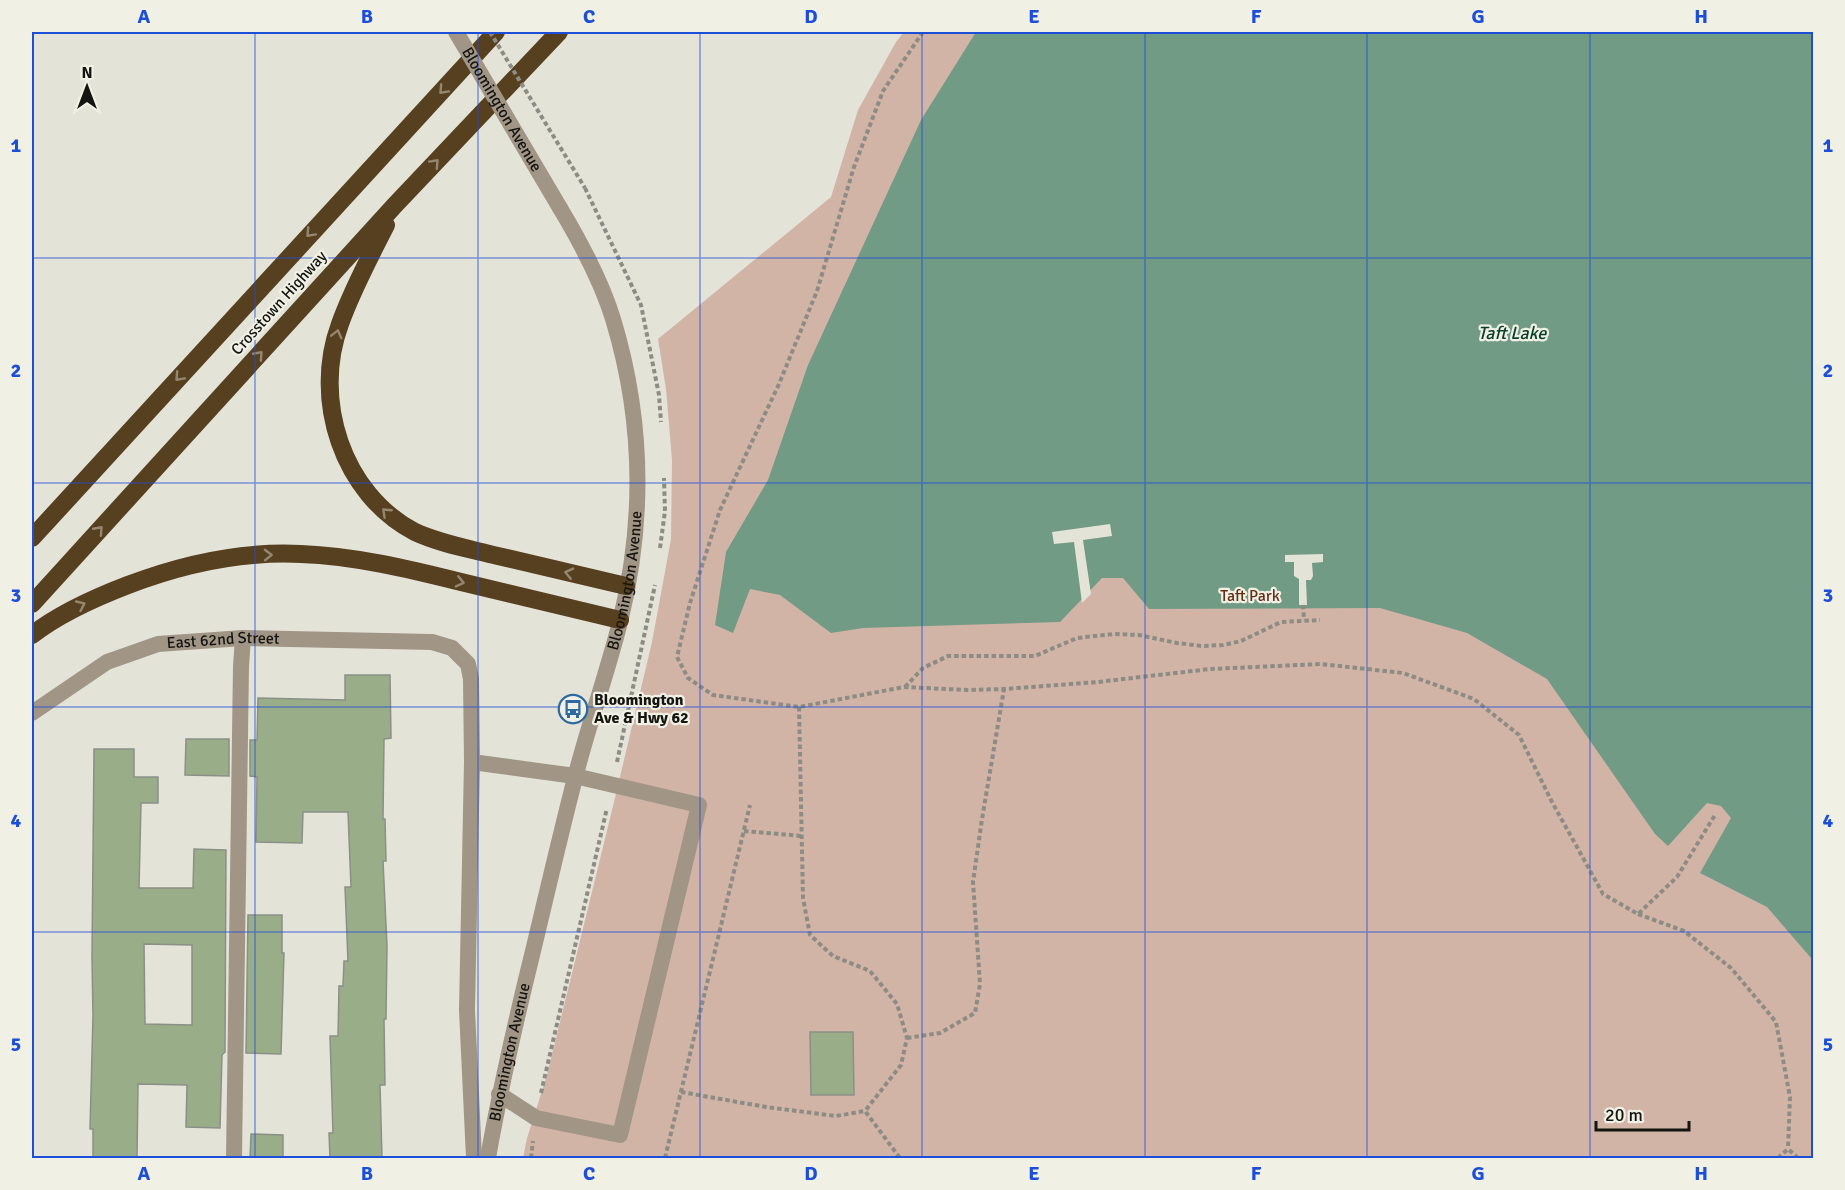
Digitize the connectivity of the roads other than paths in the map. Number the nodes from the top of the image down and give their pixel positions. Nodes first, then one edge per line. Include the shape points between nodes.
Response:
1 (456, 32) edge
2 (496, 32) edge
3 (559, 32) edge
4 (395, 205) junction
5 (32, 538) edge
6 (626, 586) junction
7 (32, 604) edge
8 (620, 620) junction
9 (32, 635) edge
10 (243, 638) junction
11 (432, 642) joint
12 (32, 713) edge
13 (472, 762) junction
14 (575, 776) junction
15 (499, 1094) junction
16 (234, 1158) edge
17 (474, 1158) edge
18 (488, 1158) edge

1 - 6 street, Bloomington Avenue, bridge via 588,256 613,317 635,427 639,480
2 -> 5 highway, Crosstown Highway
4 -> 3 highway, Crosstown Highway
6 -> 4 highway via 449,544 416,532 394,519 369,495 349,465 329,398 331,361 343,316
7 -> 4 highway, Crosstown Highway
6 - 8 street, Bloomington Avenue
9 -> 8 highway via 54,618 161,572 256,555 354,559
8 - 14 street, Bloomington Avenue
10 - 11 street, East 62nd Street
10 - 12 street, East 62nd Street via 158,644 107,662
10 - 16 street
11 - 13 street, Bloomington Avenue via 452,648 468,664
13 - 14 street
13 - 17 street, Bloomington Avenue via 467,1011
14 - 15 street, Bloomington Avenue
14 - 15 street via 699,805 620,1136 536,1118
15 - 18 street, Bloomington Avenue

